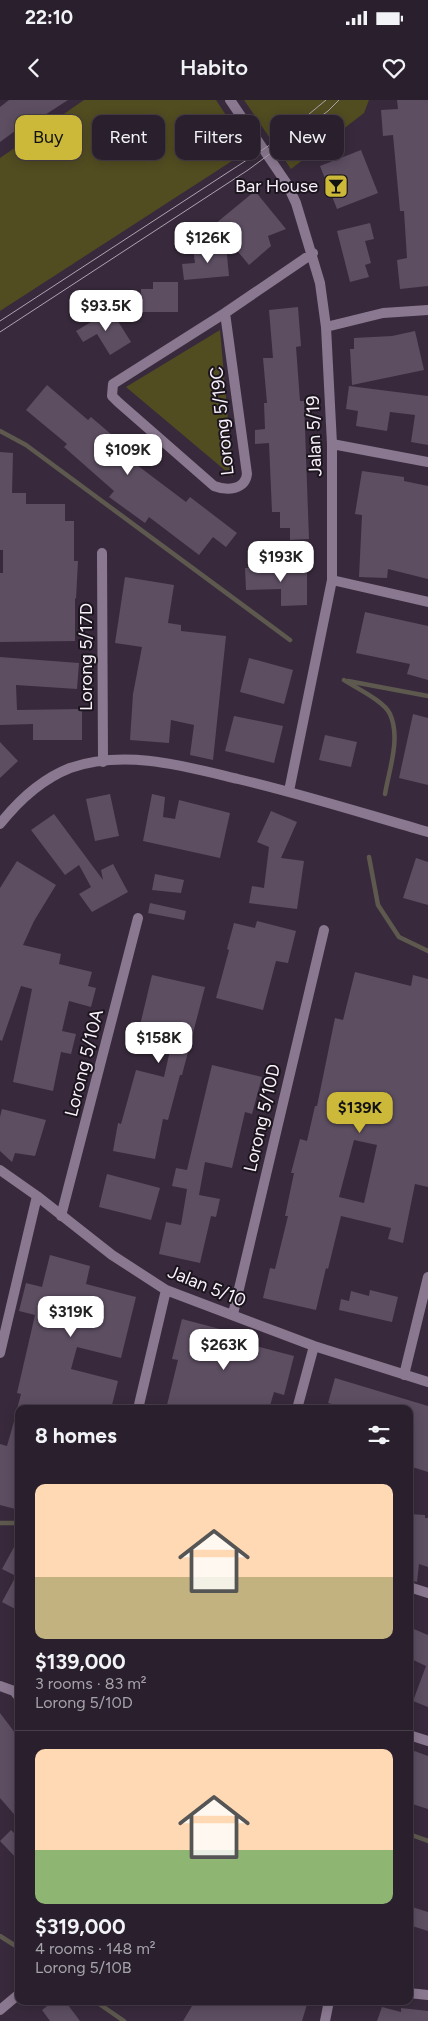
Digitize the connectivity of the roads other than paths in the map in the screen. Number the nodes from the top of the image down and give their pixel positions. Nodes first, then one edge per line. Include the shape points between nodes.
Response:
1 (230, 100) edge
2 (313, 253) junction
3 (428, 310) edge
4 (225, 313) junction
5 (326, 327) junction
6 (332, 444) junction
7 (428, 462) edge
8 (102, 553) dead end
9 (332, 580) junction
10 (428, 602) edge
11 (103, 762) junction
12 (289, 791) junction
13 (0, 824) edge
14 (428, 832) edge
15 (138, 918) dead end
16 (324, 930) dead end
17 (0, 1170) edge
18 (36, 1196) junction
19 (61, 1216) junction
20 (428, 1277) edge
21 (166, 1290) junction
22 (233, 1314) junction
23 (314, 1346) junction
24 (0, 1353) edge
25 (404, 1376) junction
26 (428, 1382) edge
27 (139, 1405) edge
28 (298, 1405) edge
29 (413, 1588) edge
30 (428, 1594) edge
31 (0, 1686) edge
32 (15, 1690) edge
33 (413, 1736) edge
34 (428, 1741) edge
35 (413, 1993) edge
36 (428, 1995) edge
37 (15, 1997) edge
38 (328, 2005) edge
39 (0, 2010) edge
40 (326, 2021) edge

1 - 2 street, Jalan 5/19 via 287,184
2 - 4 street, Lorong 5/19C
2 - 5 street, Jalan 5/19
3 - 5 street via 384,314
4 - 4 street, Lorong 5/19C via 247,474 241,486 226,490 214,486 118,402 111,392 116,382
5 - 6 street, Jalan 5/19
6 - 7 street
6 - 9 street, Jalan 5/19
8 - 11 street, Lorong 5/17D
9 - 10 street
9 - 12 street, Jalan 5/19
11 - 12 street via 140,759 178,764
11 - 13 street via 71,768 43,781
12 - 14 street
15 - 19 street, Lorong 5/10A
16 - 22 street, Lorong 5/10D
17 - 18 street, Jalan 5/10
18 - 19 street, Jalan 5/10
18 - 24 street
19 - 21 street, Jalan 5/10
20 - 25 street
21 - 22 street, Jalan 5/10
21 - 27 street
22 - 23 street, Jalan 5/10
23 - 25 street, Jalan 5/10
23 - 28 street
25 - 26 street, Jalan 5/10
29 - 30 street
31 - 32 street
33 - 34 street
35 - 36 street
37 - 39 street
38 - 40 street

